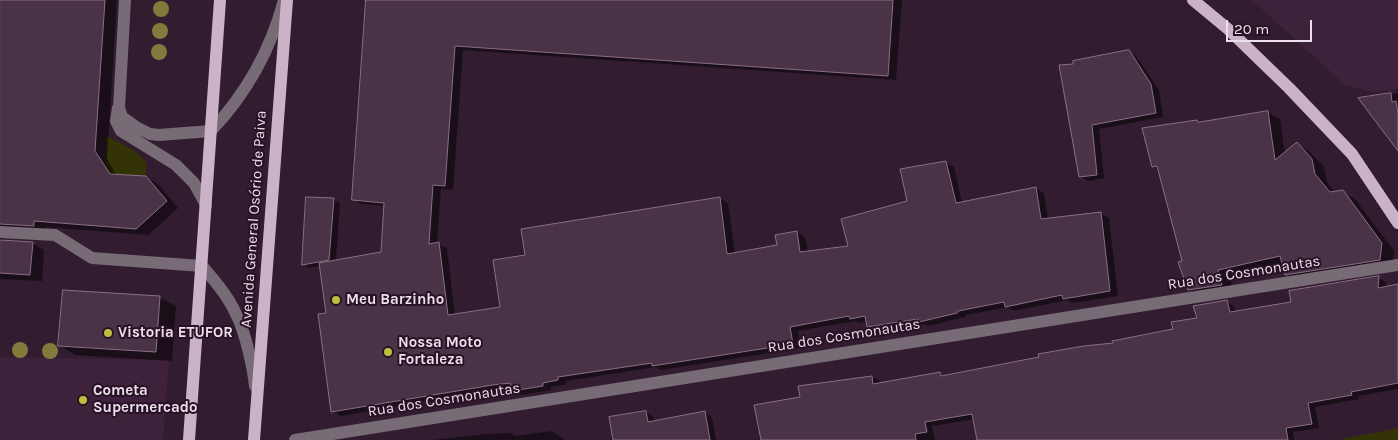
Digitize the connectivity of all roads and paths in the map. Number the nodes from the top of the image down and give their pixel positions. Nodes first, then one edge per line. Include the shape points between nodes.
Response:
1 (124, 0) edge
2 (220, 0) edge
3 (286, 0) edge
4 (1193, 0) edge
5 (119, 93) junction
6 (211, 131) junction
7 (206, 205) junction
8 (1398, 223) edge
9 (0, 232) edge
10 (1398, 265) edge
11 (202, 266) junction
12 (257, 397) junction
13 (189, 440) edge
14 (254, 440) edge
15 (295, 440) edge

1 - 5 street
2 - 6 main road
3 - 6 street via 258,67
3 - 12 main road, Avenida General Osório de Paiva
4 - 8 main road via 1289,88 1352,154
5 - 6 street via 122,116 150,134
5 - 7 street via 116,121 121,131 176,165 194,183
6 - 7 main road
7 - 11 main road
9 - 11 street via 55,235 92,258
10 - 15 street, Rua dos Cosmonautas
11 - 12 street via 237,316
11 - 13 main road
12 - 14 main road, Avenida General Osório de Paiva

